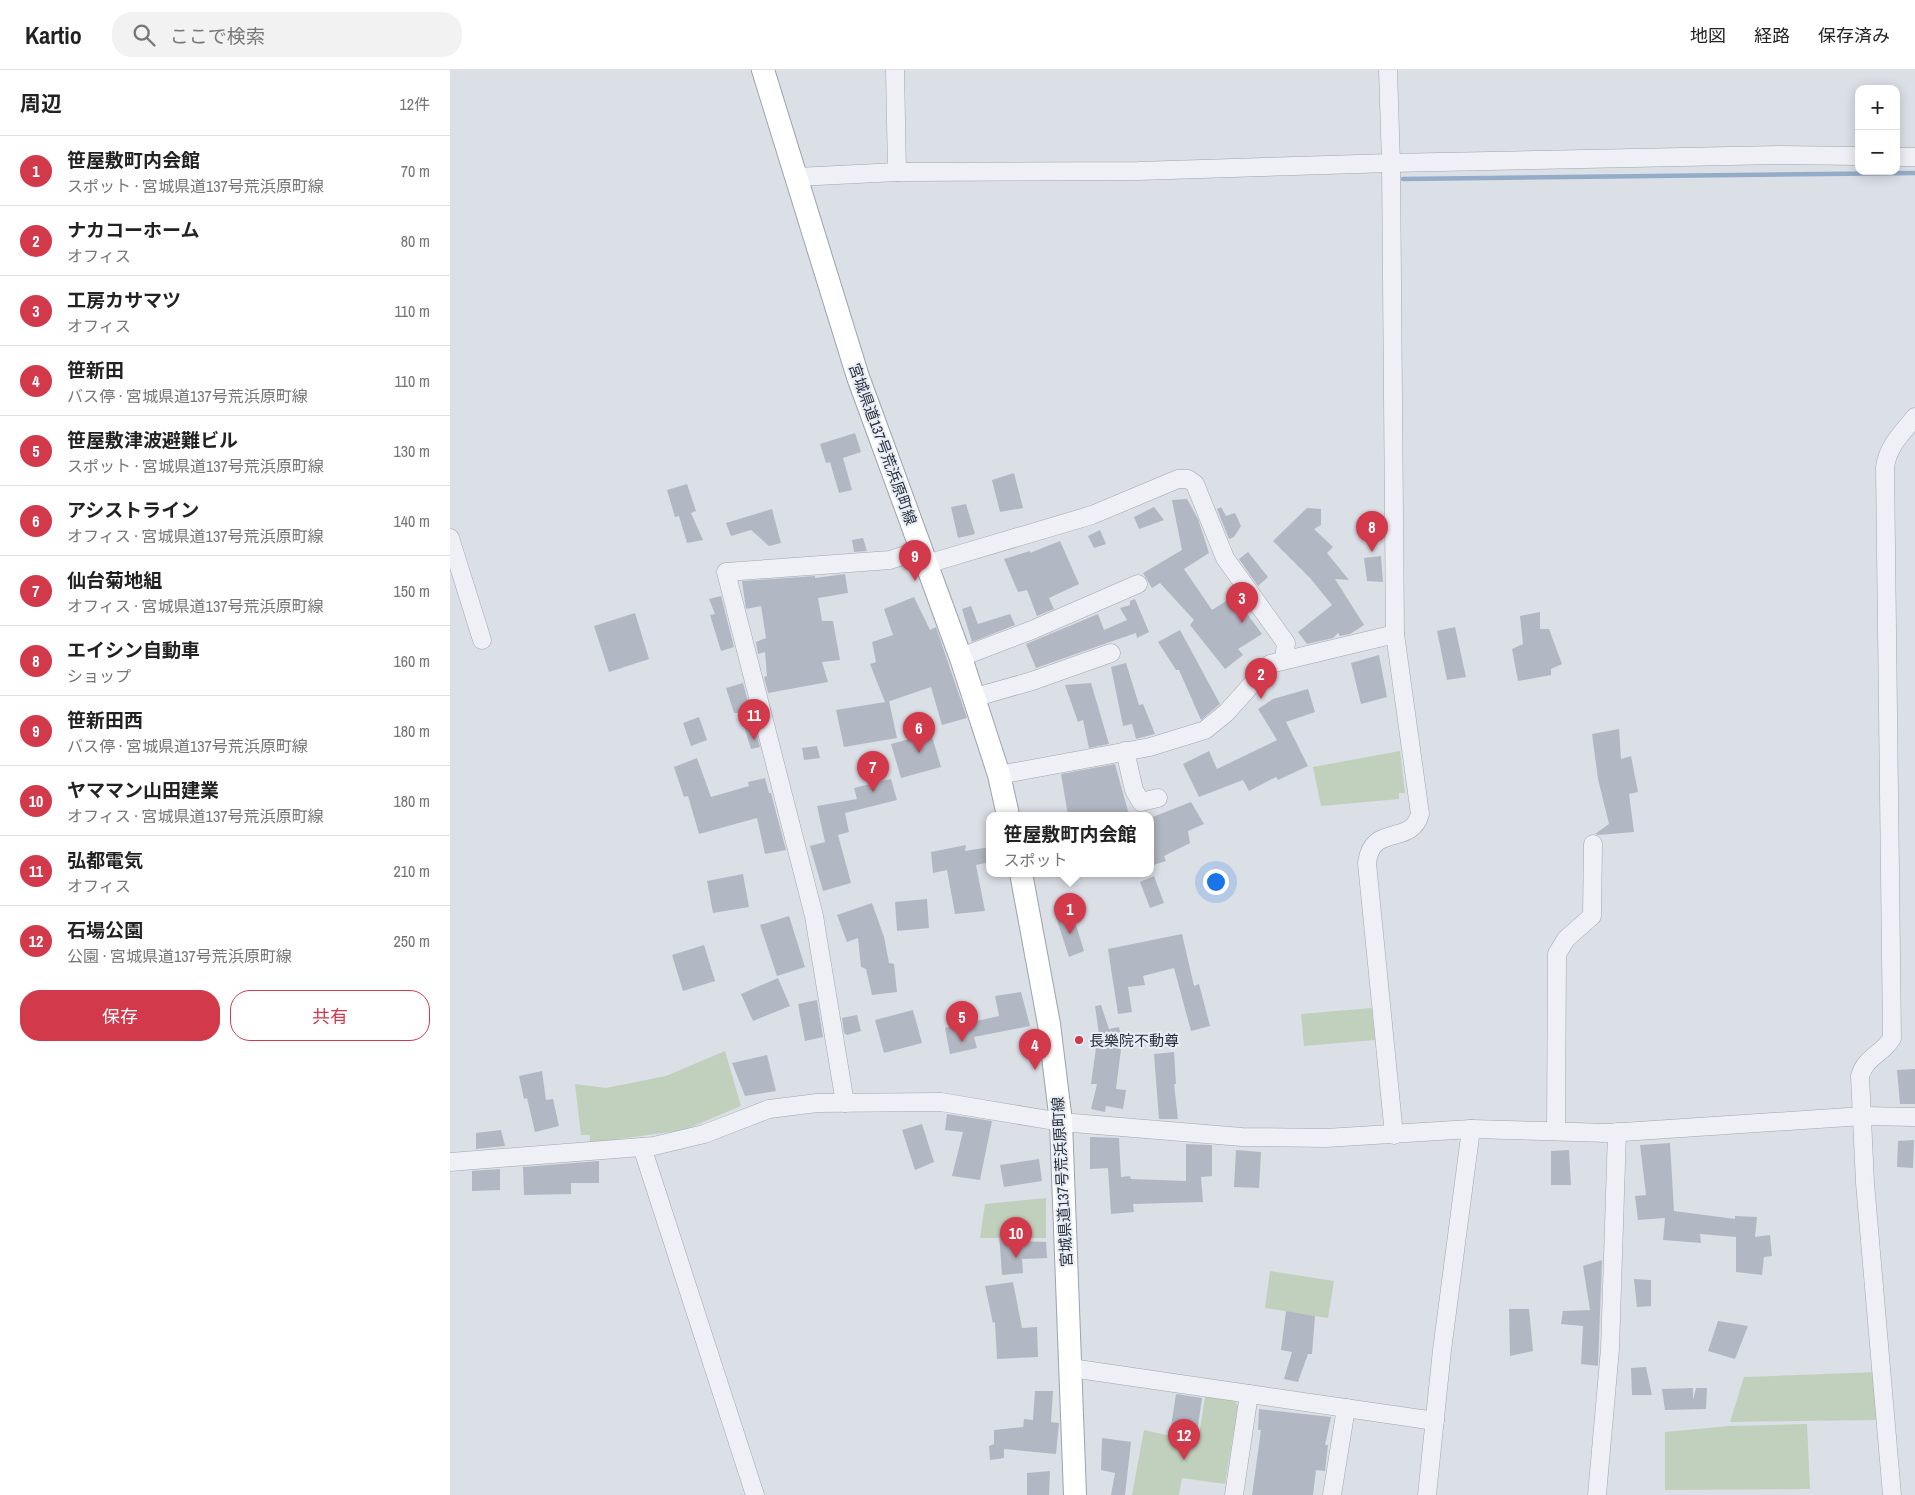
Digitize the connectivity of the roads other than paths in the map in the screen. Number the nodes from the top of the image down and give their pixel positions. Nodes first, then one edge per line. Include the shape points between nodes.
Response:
1 (763, 70) edge
2 (895, 70) edge
3 (1388, 70) edge
4 (1855, 156) edge
5 (1900, 157) edge
6 (1915, 157) edge
7 (1391, 163) junction
8 (897, 172) junction
9 (797, 177) junction
10 (1915, 418) edge
11 (450, 538) edge
12 (924, 557) junction
13 (1138, 584) dead end
14 (1394, 634) junction
15 (482, 640) dead end
16 (1111, 653) dead end
17 (969, 654) dead end
18 (1284, 660) junction
19 (983, 696) dead end
20 (1125, 751) junction
21 (999, 775) junction
22 (1158, 798) dead end
23 (1007, 812) edge
24 (1593, 844) dead end
25 (1021, 877) edge
26 (845, 1103) junction
27 (1863, 1116) junction
28 (1915, 1117) edge
29 (1061, 1122) junction
30 (1471, 1129) junction
31 (1556, 1131) junction
32 (1625, 1132) junction
33 (1394, 1134) junction
34 (642, 1147) junction
35 (450, 1162) edge
36 (1071, 1368) junction
37 (1249, 1394) junction
38 (1346, 1408) junction
39 (1435, 1421) junction
40 (755, 1495) edge
41 (1075, 1495) edge
42 (1234, 1495) edge
43 (1332, 1495) edge
44 (1427, 1495) edge
45 (1597, 1495) edge
46 (1892, 1495) edge

1 - 9 main road, 宮城県道137号荒浜原町線
2 - 8 street
3 - 7 street
4 - 7 street
5 - 6 street
7 - 8 street via 1138,171
7 - 14 street
8 - 9 street
9 - 12 main road, 宮城県道137号荒浜原町線 via 858,377
10 - 27 street via 1892,446 1886,456 1885,467 1892,1038 1888,1046 1862,1066
11 - 15 street
12 - 18 street via 1064,525 1178,479 1188,479 1195,484 1224,558 1286,643
12 - 21 main road, 宮城県道137号荒浜原町線
12 - 26 street via 726,572 814,916
13 - 17 street
14 - 18 street
14 - 33 street via 1420,814 1417,824 1409,830 1373,844 1368,850 1367,863
16 - 19 street
18 - 20 street via 1270,664 1226,713 1205,730
20 - 21 street
20 - 22 street via 1134,790 1141,802
21 - 23 main road, 宮城県道137号荒浜原町線
24 - 31 street via 1592,916 1566,939 1556,954
25 - 29 main road, 宮城県道137号荒浜原町線 via 1049,1024
26 - 29 street via 941,1102
26 - 34 street via 809,1103 769,1109 704,1134
27 - 28 street
27 - 32 street
27 - 46 street via 1865,1183
29 - 33 street via 1242,1137 1326,1138
29 - 36 main road, 宮城県道137号荒浜原町線
30 - 31 street
30 - 33 street
30 - 39 street
31 - 32 street
32 - 45 street
34 - 35 street
34 - 40 street
36 - 37 street
36 - 41 main road, 宮城県道137号荒浜原町線
37 - 38 street
37 - 42 street
38 - 39 street
38 - 43 street
39 - 44 street

